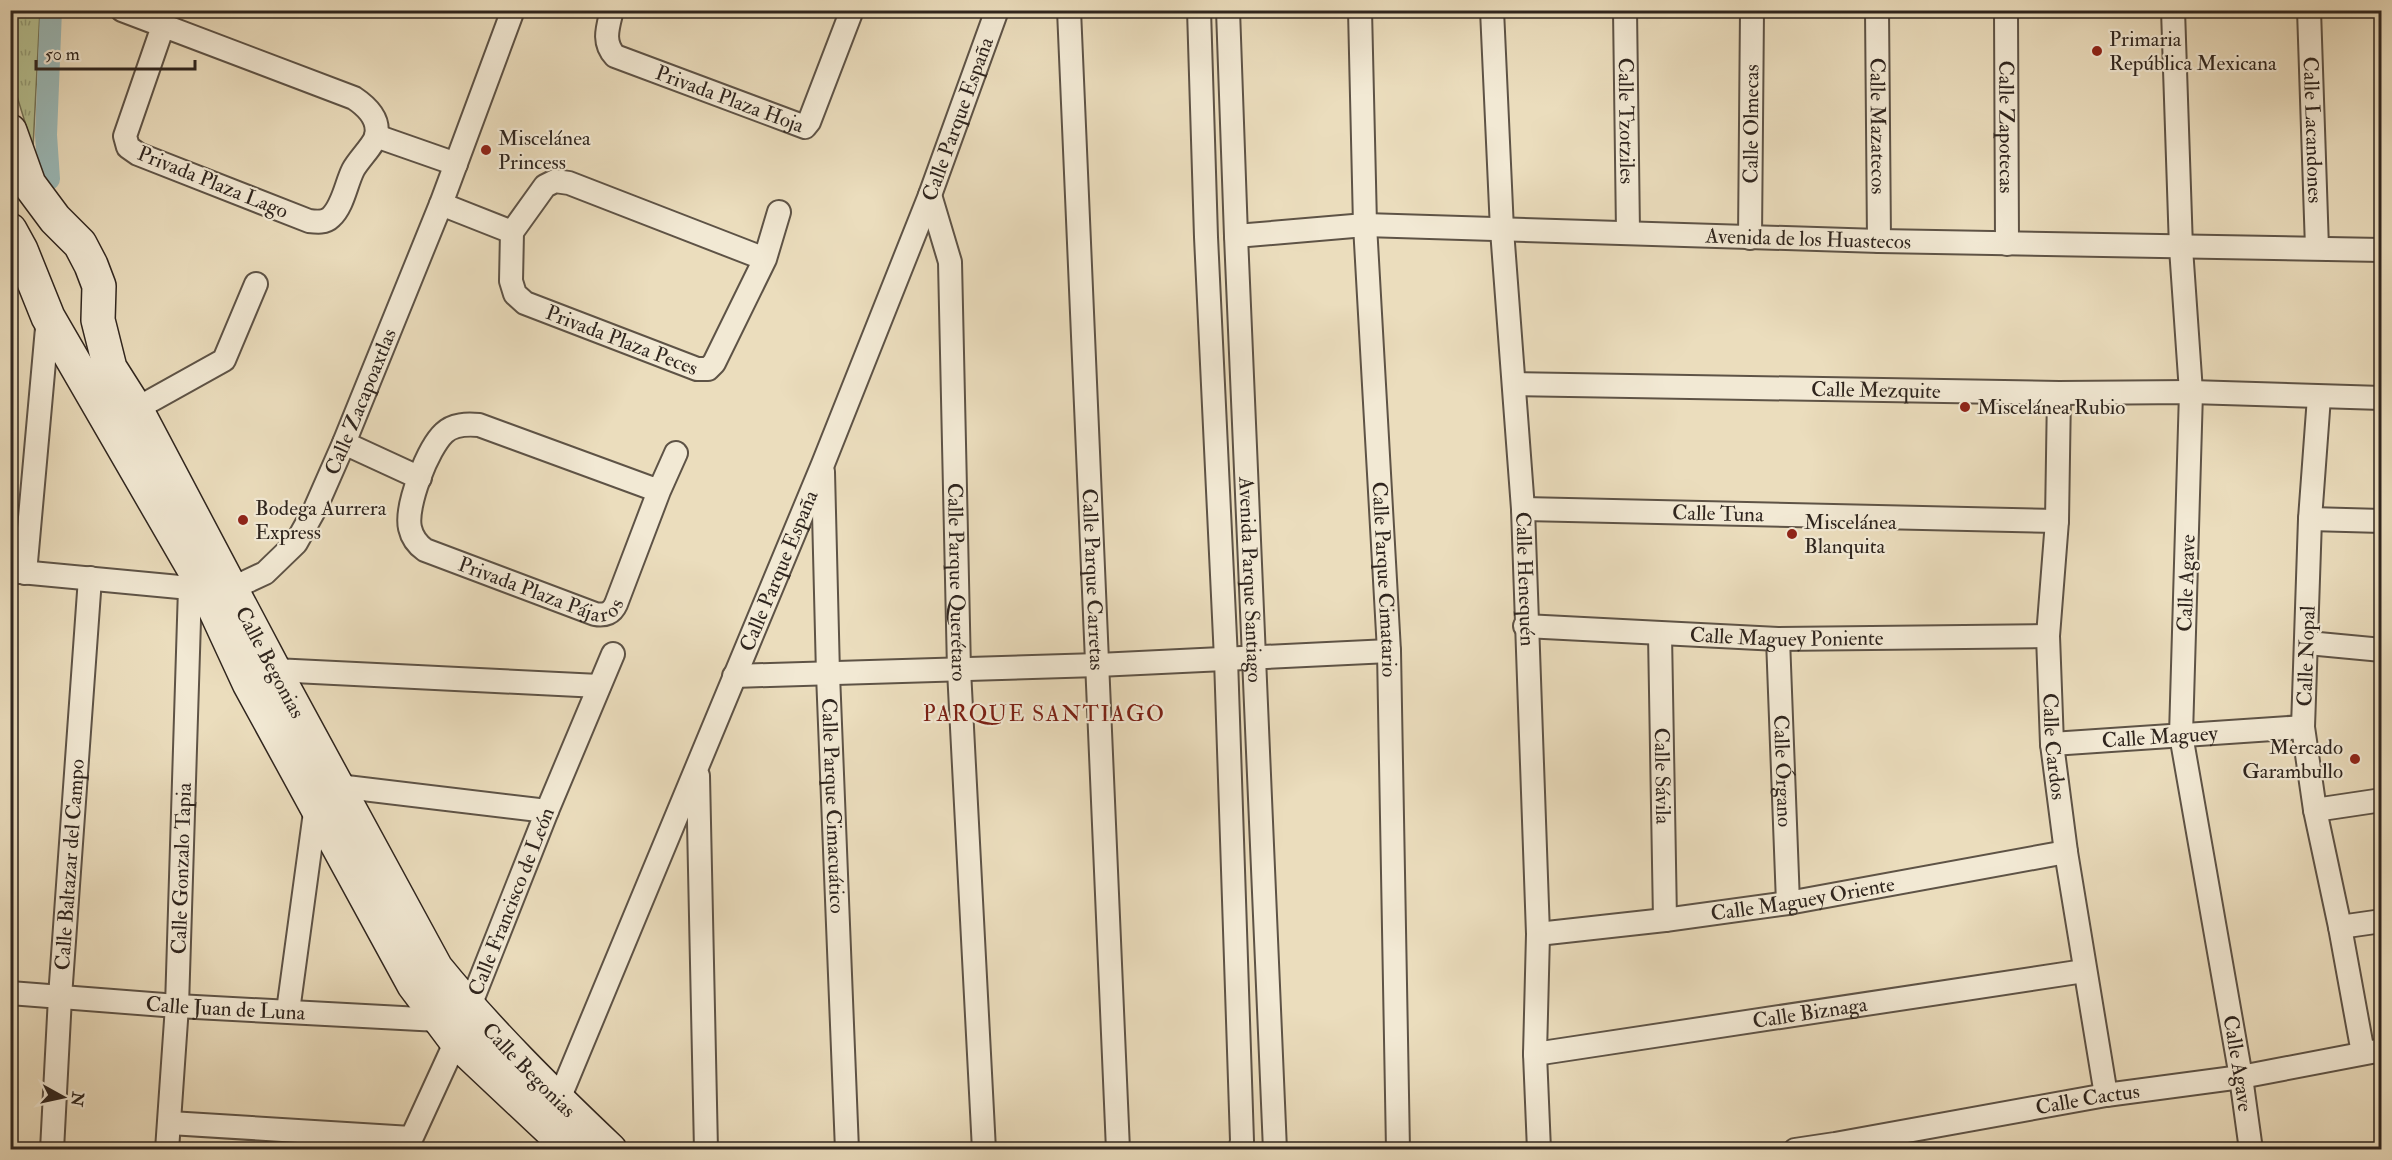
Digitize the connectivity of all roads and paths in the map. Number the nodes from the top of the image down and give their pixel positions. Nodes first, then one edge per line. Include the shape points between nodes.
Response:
1 (122, 10) edge
2 (513, 10) edge
3 (612, 10) edge
4 (852, 10) edge
5 (997, 10) edge
6 (1069, 10) edge
7 (1199, 10) edge
8 (1228, 10) edge
9 (1360, 10) edge
10 (1492, 10) edge
11 (1625, 10) edge
12 (1752, 10) edge
13 (1877, 10) edge
14 (2006, 10) edge
15 (2173, 10) edge
16 (2309, 10) edge
17 (163, 26) junction
18 (10, 131) edge
19 (376, 136) junction
20 (456, 164) junction
21 (930, 195) junction
22 (441, 204) junction
23 (779, 212) dead end
24 (54, 219) junction
25 (1365, 225) junction
26 (1503, 230) junction
27 (512, 232) junction
28 (1628, 232) junction
29 (1236, 236) junction
30 (1750, 238) junction
31 (16, 240) edge
32 (1879, 241) junction
33 (2007, 244) junction
34 (2181, 248) junction
35 (2318, 248) junction
36 (2382, 250) edge
37 (765, 259) junction
38 (256, 284) dead end
39 (48, 317) junction
40 (98, 320) junction
41 (1514, 384) junction
42 (2191, 392) junction
43 (2059, 393) junction
44 (2319, 397) junction
45 (2382, 398) edge
46 (136, 409) junction
47 (344, 443) junction
48 (676, 453) dead end
49 (823, 464) junction
50 (420, 478) junction
51 (659, 492) junction
52 (1523, 509) junction
53 (2310, 519) junction
54 (2057, 521) junction
55 (2382, 521) edge
56 (18, 572) edge
57 (90, 578) junction
58 (209, 589) junction
59 (1525, 626) junction
60 (1660, 634) junction
61 (2048, 636) junction
62 (1778, 639) junction
63 (2308, 643) junction
64 (2382, 650) edge
65 (1389, 651) junction
66 (613, 654) dead end
67 (1255, 658) junction
68 (1226, 659) junction
69 (1098, 665) junction
70 (959, 670) junction
71 (828, 674) junction
72 (734, 676) junction
73 (262, 677) junction
74 (598, 686) junction
75 (2303, 727) junction
76 (2181, 735) junction
77 (2052, 744) junction
78 (698, 768) junction
79 (327, 796) junction
80 (2382, 800) edge
81 (2315, 810) junction
82 (548, 811) junction
83 (2066, 852) junction
84 (1788, 903) junction
85 (1665, 920) junction
86 (2382, 921) edge
87 (2340, 927) junction
88 (1538, 933) junction
89 (2084, 971) junction
90 (10, 993) edge
91 (60, 997) junction
92 (177, 1006) junction
93 (288, 1011) junction
94 (454, 1023) junction
95 (2372, 1051) edge
96 (1535, 1054) junction
97 (2241, 1077) junction
98 (2106, 1095) junction
99 (553, 1113) junction
100 (170, 1123) junction
101 (408, 1144) edge
102 (52, 1149) edge
103 (167, 1149) edge
104 (572, 1149) edge
105 (610, 1149) edge
106 (706, 1149) edge
107 (847, 1149) edge
108 (984, 1149) edge
109 (1118, 1149) edge
110 (1240, 1149) edge
111 (1275, 1149) edge
112 (1398, 1149) edge
113 (1539, 1149) edge
114 (1795, 1149) edge
115 (2251, 1149) edge

1 - 17 street
2 - 20 street, Calle Zacapoaxtlas
3 - 4 street, Privada Plaza Hoja via 606,36 615,56 805,127
5 - 21 street, Calle Parque España
6 - 69 street, Calle Parque Carretas
7 - 68 street, Avenida Parque Santiago
8 - 29 street, Avenida Parque Santiago
9 - 25 street, Calle Parque Cimatario
10 - 26 street, Calle Henequén
11 - 28 street, Calle Tzotziles
12 - 30 street, Calle Olmecas
13 - 32 street, Calle Mazatecos
14 - 33 street, Calle Zapotecas
15 - 34 street, Calle Agave
16 - 35 street, Calle Lacandones
17 - 19 street via 354,98 371,112
17 - 19 street, Privada Plaza Lago via 125,136 128,147 138,154 317,222 331,218 353,169
18 - 24 street, Calle Begonias via 29,184
19 - 20 street
20 - 22 street, Calle Zacapoaxtlas
21 - 49 street, Calle Parque España
21 - 70 street, Calle Parque Querétaro via 950,262
22 - 27 street
22 - 47 street, Calle Zacapoaxtlas
23 - 37 street, Privada Plaza Peces
24 - 31 street via 59,234 52,249 37,256
24 - 40 street, Calle Begonias via 80,244 91,265 99,286
25 - 26 street, Avenida de los Huastecos
25 - 29 street, Avenida de los Huastecos
25 - 65 street, Calle Parque Cimatario
26 - 28 street, Avenida de los Huastecos
26 - 41 street, Calle Henequén
27 - 37 street via 545,186 555,181
27 - 37 street, Privada Plaza Peces via 511,281 515,294 525,303 703,370 712,367
28 - 30 street, Avenida de los Huastecos
29 - 67 street, Avenida Parque Santiago
30 - 32 street, Avenida de los Huastecos
31 - 39 street, Calle Begonias
32 - 33 street, Avenida de los Huastecos
33 - 34 street, Avenida de los Huastecos
34 - 35 street, Avenida de los Huastecos
34 - 42 street, Calle Agave
35 - 36 street, Avenida de los Huastecos
38 - 46 street via 224,360
39 - 40 street via 72,307 87,309
39 - 56 street
39 - 58 street, Calle Begonias
40 - 46 street, Calle Begonias via 110,368
41 - 43 street, Calle Mezquite
41 - 52 street, Calle Henequén
42 - 43 street, Calle Mezquite
42 - 44 street, Calle Mezquite
42 - 76 street, Calle Agave
43 - 54 street, Calle Cardos
44 - 45 street, Calle Mezquite
44 - 53 street, Calle Nopal
46 - 58 street, Calle Begonias
47 - 50 street
47 - 58 street, Calle Zacapoaxtlas via 296,543 265,573
48 - 51 street, Privada Plaza Pájaros
49 - 71 street, Calle Parque Cimacuático
49 - 72 street, Calle Parque España
50 - 51 street, Privada Plaza Pájaros via 444,432 469,424
50 - 51 street, Privada Plaza Pájaros via 409,520 410,529 425,550 601,615 613,610 616,604
52 - 54 street, Calle Tuna
52 - 59 street, Calle Henequén
53 - 55 street
53 - 63 street, Calle Nopal
54 - 61 street, Calle Cardos
56 - 57 street
57 - 58 street
57 - 91 street, Calle Baltazar del Campo
58 - 73 street, Calle Begonias
58 - 92 street, Calle Gonzalo Tapia
59 - 60 street, Calle Maguey Poniente
59 - 88 street, Calle Henequén
60 - 62 street, Calle Maguey Poniente
60 - 85 street, Calle Sávila
61 - 62 street, Calle Maguey Poniente
61 - 77 street, Calle Cardos
62 - 84 street, Calle Órgano
63 - 64 street
63 - 75 street, Calle Nopal
65 - 67 street
65 - 112 street, Calle Parque Cimatario
66 - 74 street, Calle Francisco de León
67 - 68 street
67 - 111 street, Avenida Parque Santiago
68 - 69 street
68 - 110 street, Avenida Parque Santiago
69 - 70 street
69 - 109 street, Calle Parque Carretas
70 - 71 street
70 - 108 street, Calle Parque Querétaro
71 - 72 street
71 - 107 street, Calle Parque Cimacuático
72 - 78 street, Calle Parque España
73 - 74 street
73 - 79 street, Calle Begonias
74 - 82 street, Calle Francisco de León
75 - 76 street, Calle Maguey
75 - 81 street, Calle Nopal
76 - 77 street, Calle Maguey
76 - 97 street, Calle Agave
77 - 83 street, Calle Cardos
78 - 99 street, Calle Parque España
78 - 106 street
79 - 82 street
79 - 93 street
79 - 94 street, Calle Begonias via 436,968
80 - 81 street
81 - 87 street, Calle Nopal
82 - 94 street, Calle Francisco de León
83 - 84 street, Calle Maguey Oriente
83 - 89 street, Calle Cardos
84 - 85 street, Calle Maguey Oriente
85 - 88 street, Calle Maguey Oriente
86 - 87 street
87 - 95 street, Calle Nopal
88 - 96 street, Calle Henequén
89 - 96 street, Calle Biznaga
89 - 98 street, Calle Cardos
90 - 91 street, Calle Juan de Luna
91 - 92 street, Calle Juan de Luna
91 - 102 street, Calle Baltazar del Campo
92 - 93 street, Calle Juan de Luna
92 - 100 street, Calle Gonzalo Tapia
93 - 94 street, Calle Juan de Luna
94 - 99 street, Calle Begonias
94 - 101 street, Calle Francisco de León
95 - 97 street, Calle Cactus
96 - 113 street, Calle Henequén
97 - 98 street, Calle Cactus
97 - 115 street, Calle Agave
98 - 114 street, Calle Cactus
99 - 104 street, Calle Begonias
99 - 105 street, Calle Begonias
100 - 101 street
100 - 103 street, Calle Gonzalo Tapia

